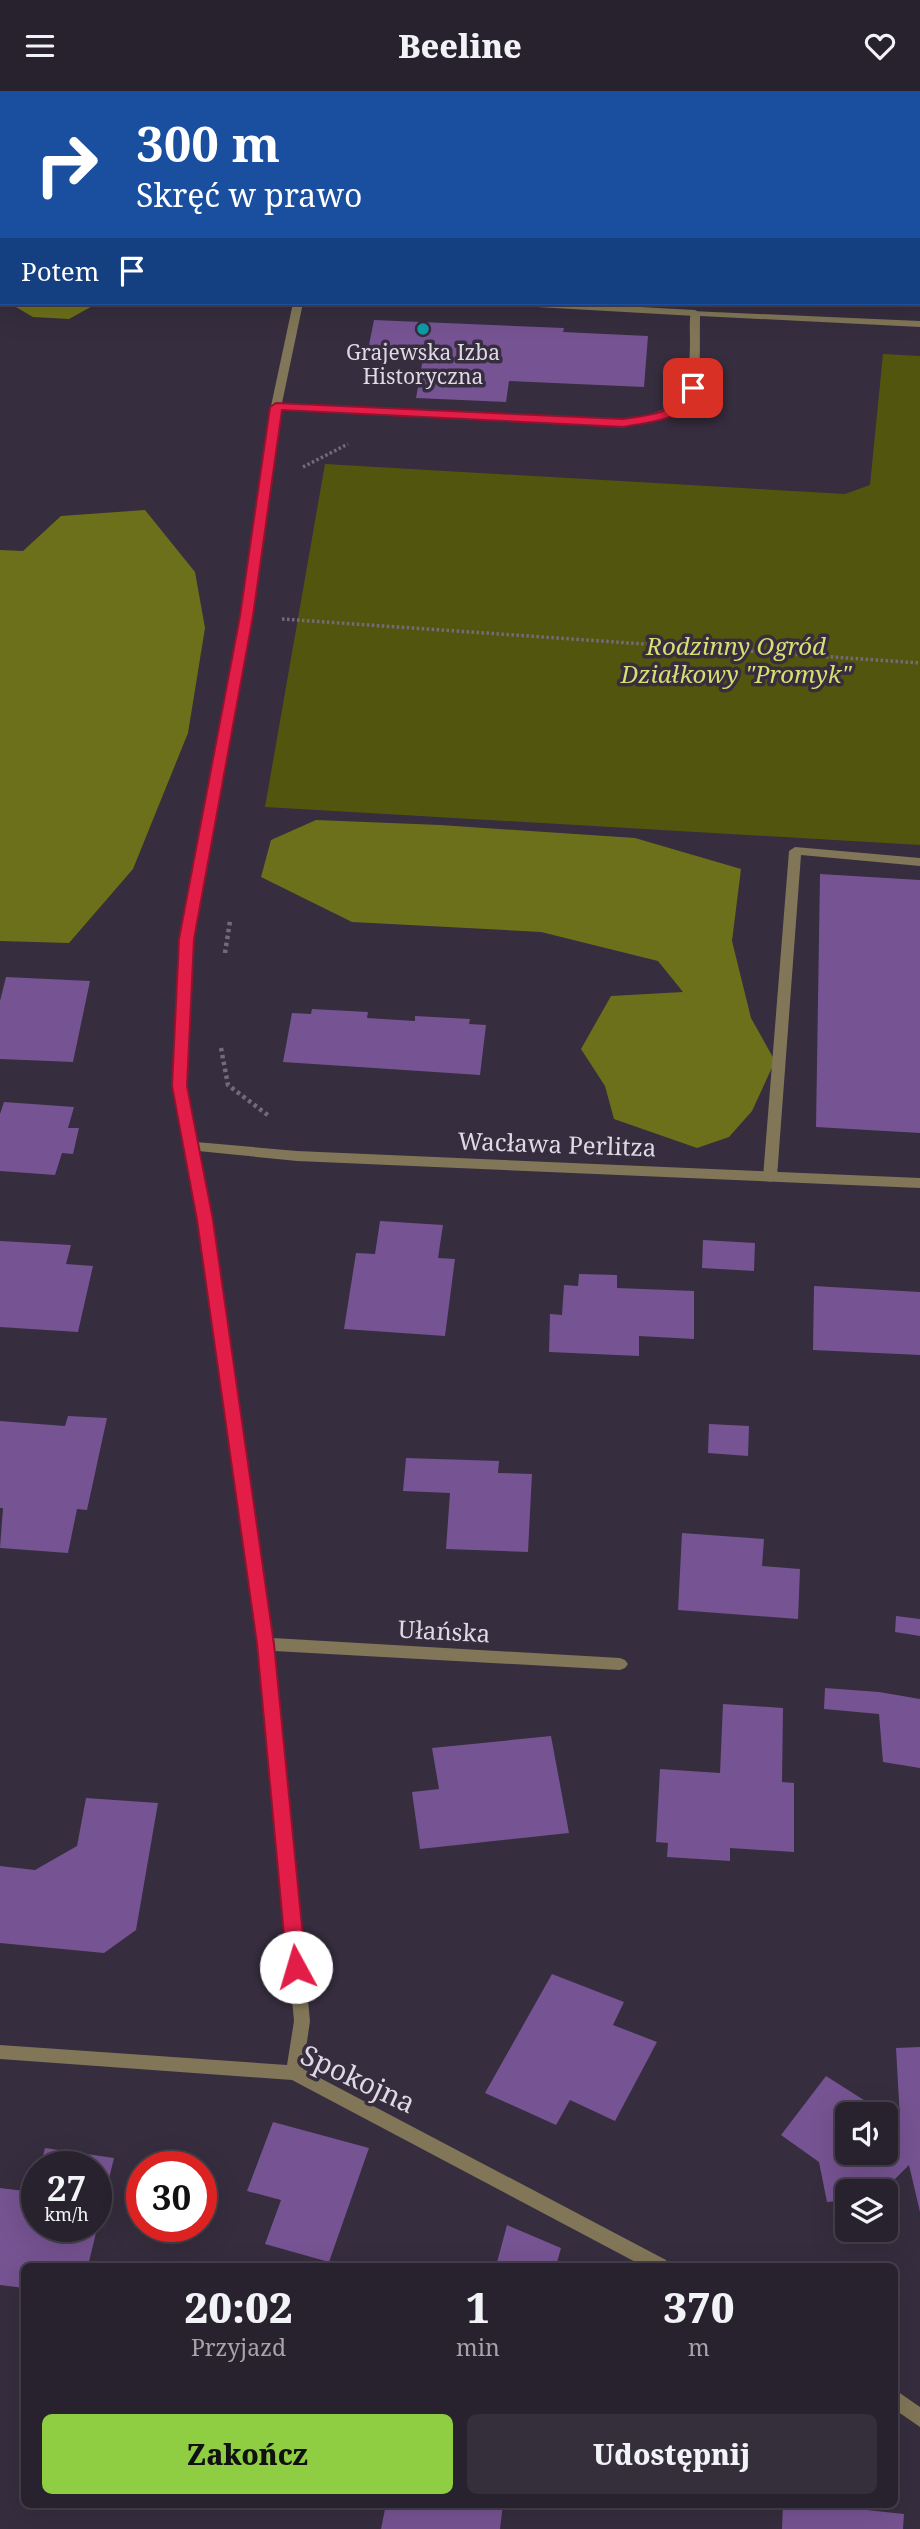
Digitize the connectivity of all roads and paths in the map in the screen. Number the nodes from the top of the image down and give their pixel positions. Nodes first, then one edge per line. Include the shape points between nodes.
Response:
1 (298, 305) edge
2 (554, 305) edge
3 (695, 313) junction
4 (920, 324) edge
5 (276, 407) junction
6 (351, 442) dead end
7 (295, 471) dead end
8 (247, 616) junction
9 (920, 663) edge
10 (920, 862) edge
11 (231, 913) dead end
12 (222, 965) dead end
13 (220, 1044) dead end
14 (192, 1146) junction
15 (297, 1156) junction
16 (769, 1177) junction
17 (920, 1183) edge
18 (265, 1644) junction
19 (620, 1664) dead end
20 (0, 2052) edge
21 (294, 2073) junction
22 (654, 2263) edge
23 (898, 2401) edge
24 (919, 2419) edge

1 - 5 street
2 - 3 street
3 - 4 street
3 - 5 street via 693,388 684,404 650,419 623,423
5 - 8 street
6 - 7 path
8 - 9 path
8 - 14 street via 187,939 179,1086
10 - 16 street via 795,851
11 - 12 path
13 - 15 path via 228,1085 295,1136
14 - 15 street, Wacława Perlitza
14 - 18 street
15 - 16 street, Wacława Perlitza
16 - 17 street, Wacława Perlitza
18 - 19 street, Ułańska
18 - 21 street via 302,2021
20 - 21 street, Spokojna
21 - 22 street, Spokojna
23 - 24 street

